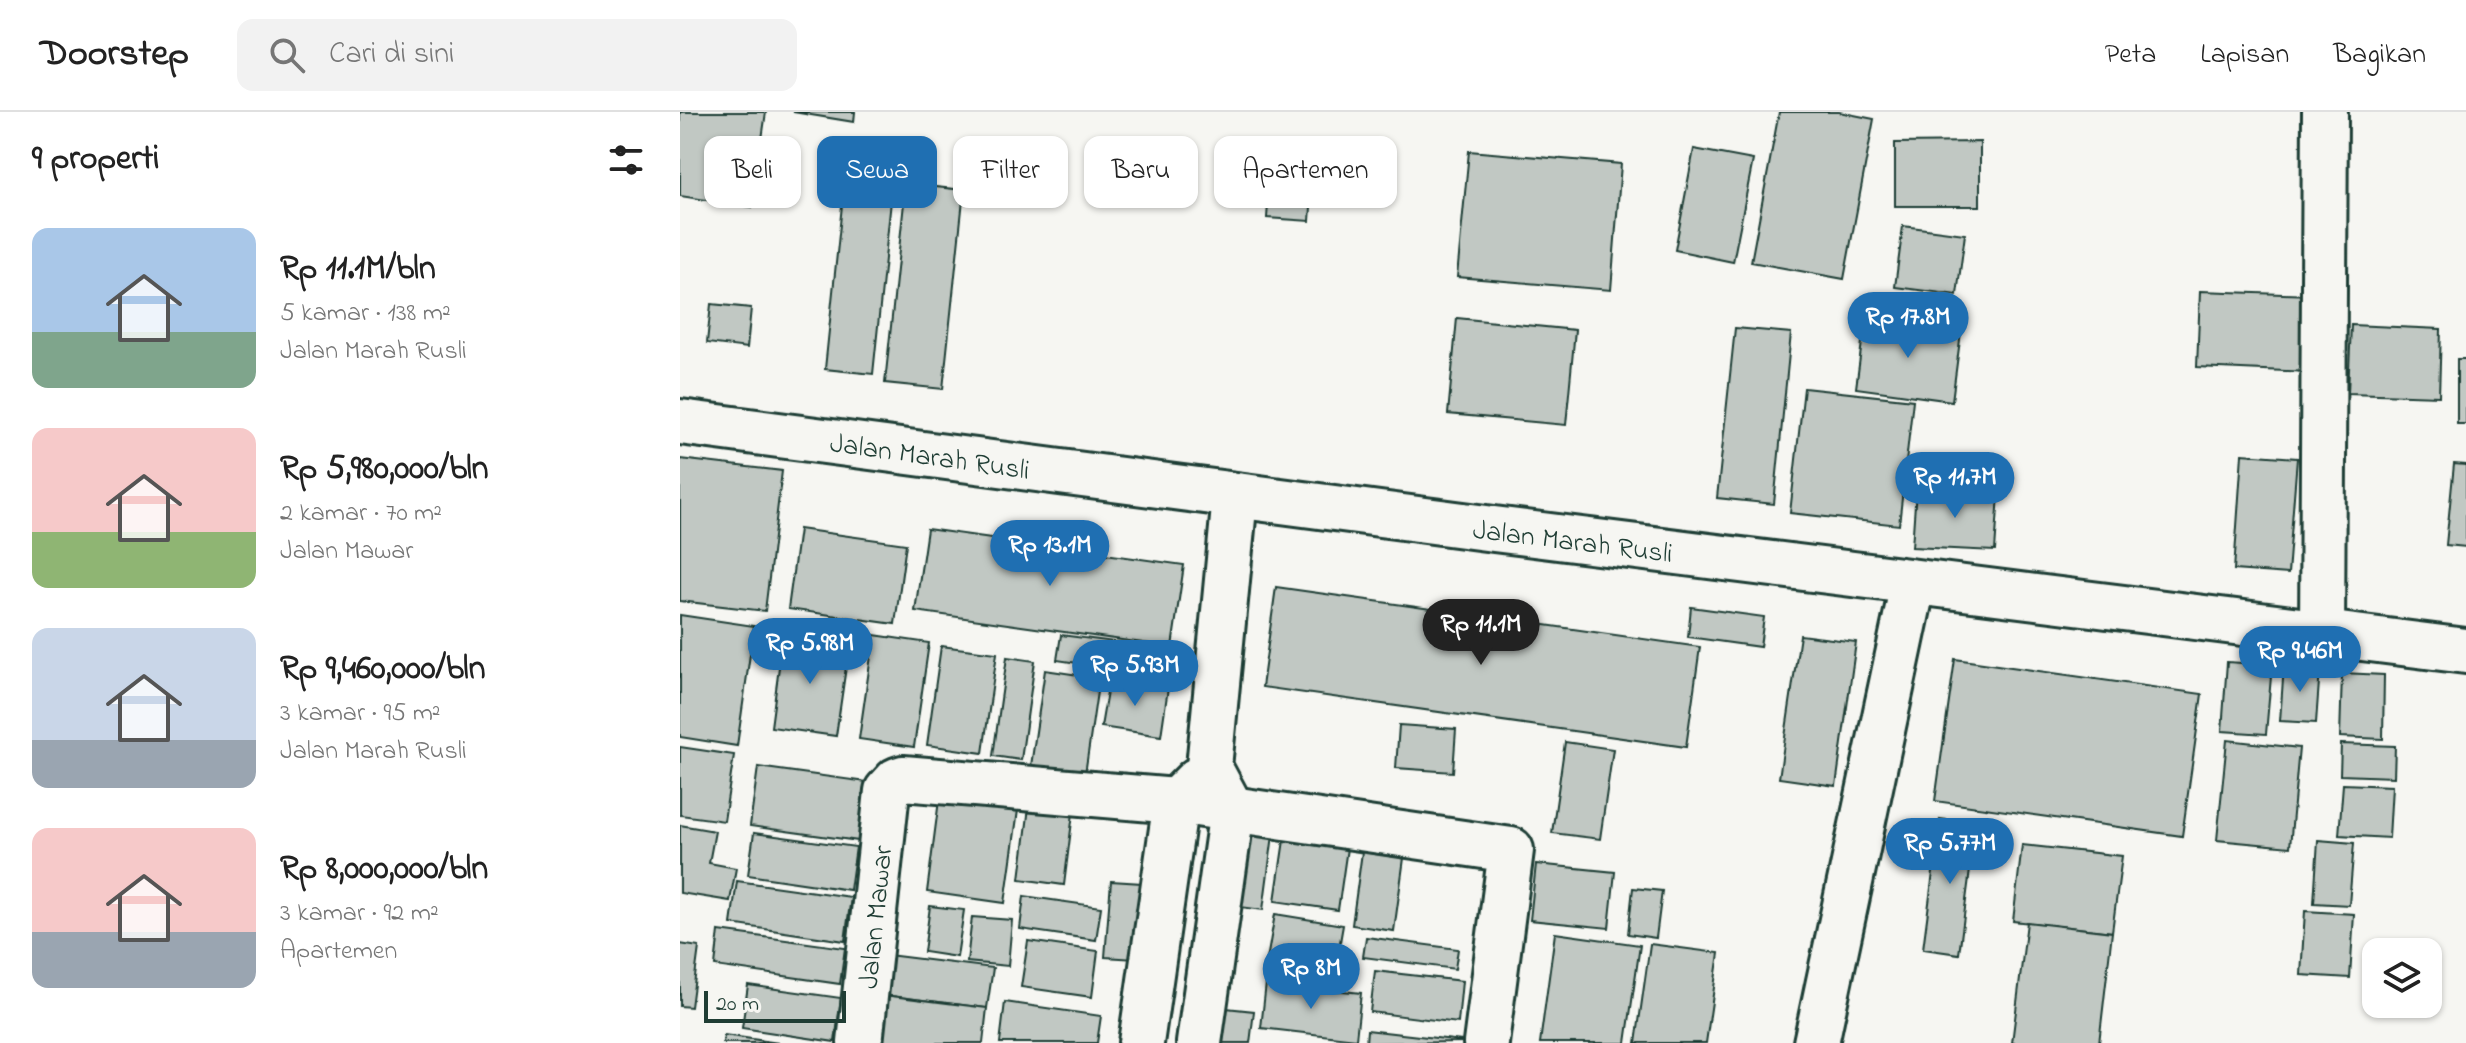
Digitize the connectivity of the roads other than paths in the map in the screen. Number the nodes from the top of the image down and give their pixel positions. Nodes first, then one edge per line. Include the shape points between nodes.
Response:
1 (2325, 112) edge
2 (680, 422) edge
3 (1235, 497) junction
4 (1913, 584) junction
5 (2322, 634) junction
6 (2466, 651) edge
7 (1209, 767) junction
8 (1176, 801) junction
9 (1232, 810) junction
10 (860, 1043) edge
11 (1141, 1043) edge
12 (1199, 1043) edge
13 (1486, 1043) edge
14 (1816, 1043) edge

1 - 5 street
2 - 3 street, Jalan Marah Rusli
3 - 4 street, Jalan Marah Rusli
3 - 7 street
4 - 5 street, Jalan Marah Rusli
4 - 14 street
5 - 6 street, Jalan Marah Rusli
7 - 8 street
7 - 9 street
8 - 9 street
8 - 10 street, Jalan Mawar via 897,780 887,791
8 - 11 street
9 - 12 street
9 - 13 street via 1511,850

